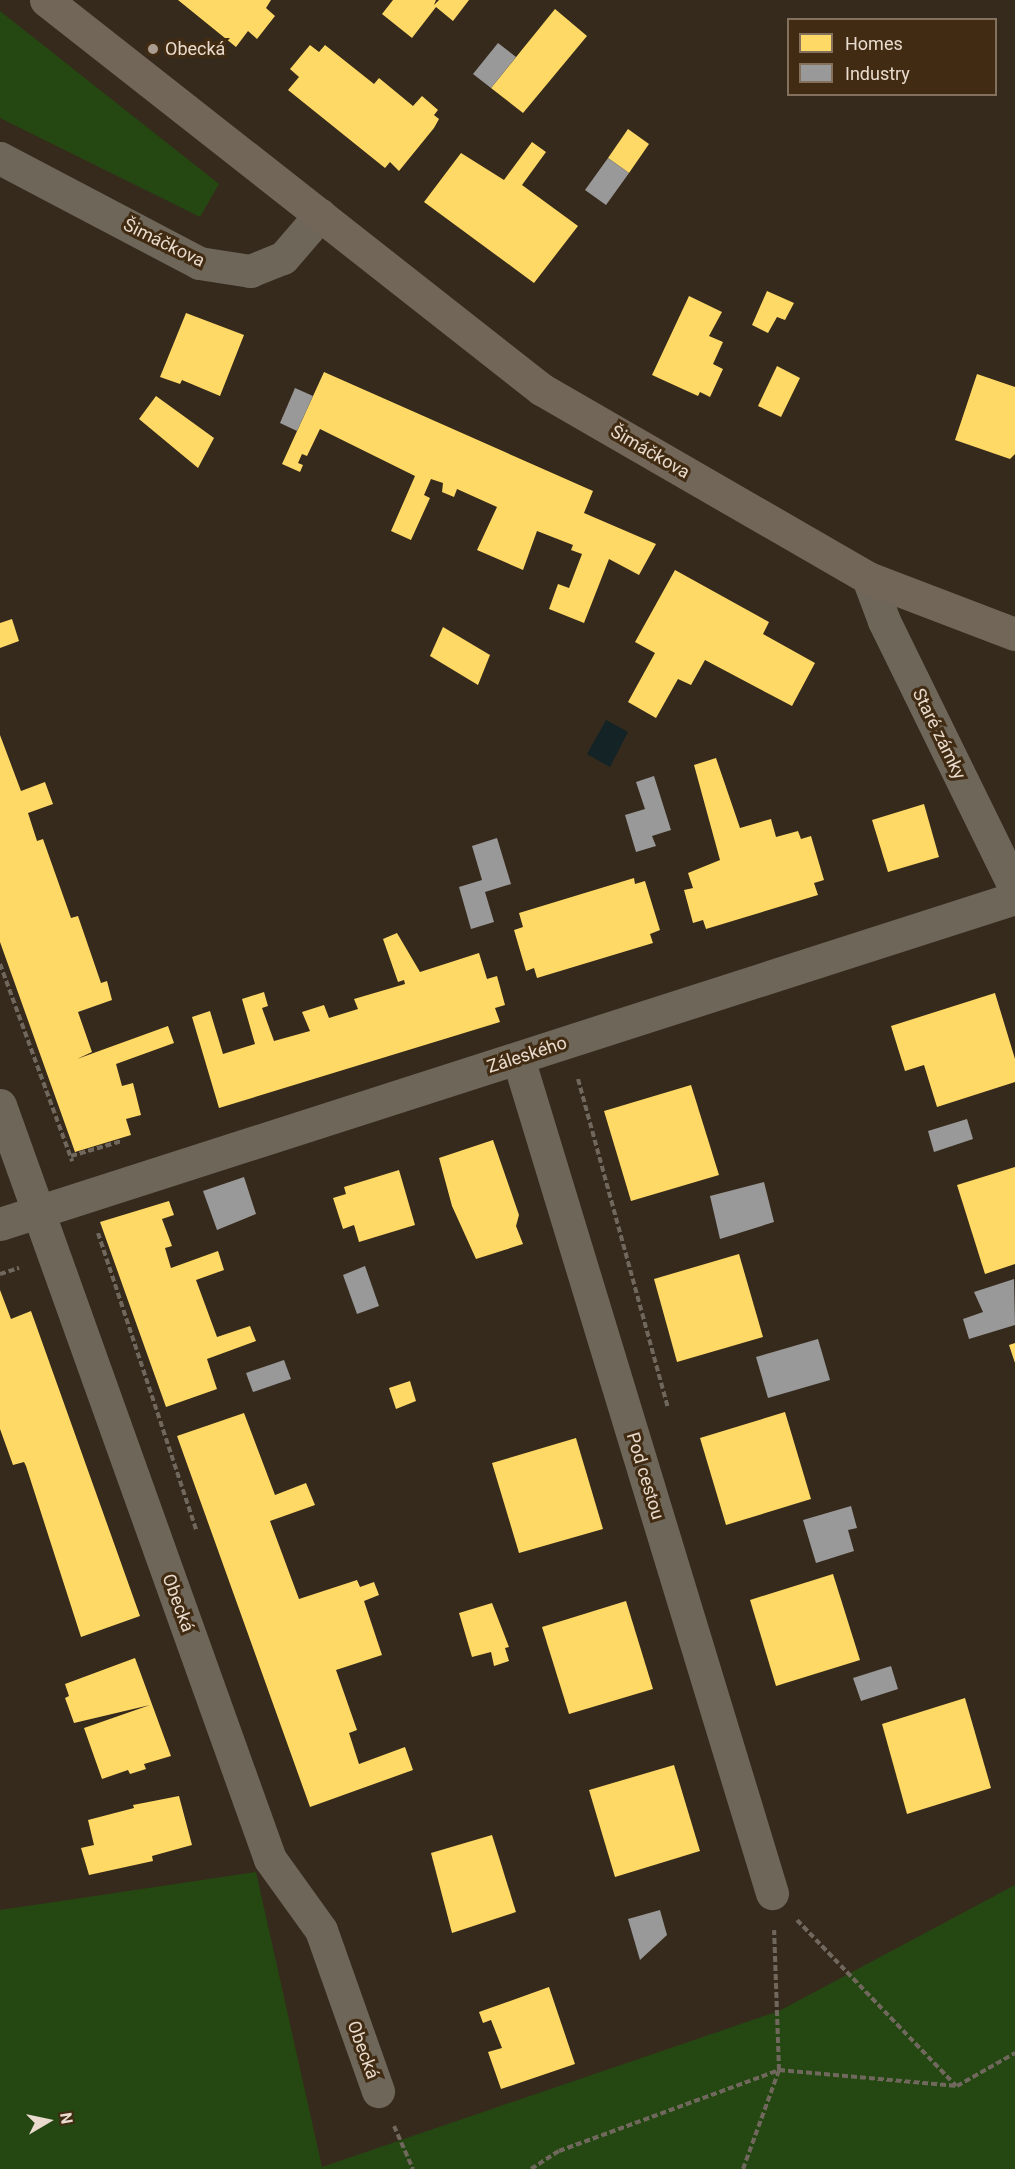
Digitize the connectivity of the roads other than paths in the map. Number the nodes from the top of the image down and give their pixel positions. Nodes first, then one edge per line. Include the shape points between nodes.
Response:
1 (46, 0) edge
2 (0, 158) edge
3 (320, 215) junction
4 (868, 578) junction
5 (1015, 634) edge
6 (1015, 888) edge
7 (1015, 898) edge
8 (518, 1058) junction
9 (0, 1105) edge
10 (39, 1212) junction
11 (0, 1224) edge
12 (772, 1893) road end
13 (378, 2091) road end

1 - 3 street, Šimáčkova
2 - 3 street, Šimáčkova via 199,264 250,271 283,258
3 - 4 street, Šimáčkova via 541,389
4 - 5 street, Šimáčkova
4 - 6 street, Staré zámky via 884,621
7 - 8 street, Záleského
8 - 10 street, Záleského
8 - 12 street, Pod cestou
9 - 10 street, Obecká
10 - 11 street, Záleského
10 - 13 street, Obecká via 270,1859 321,1930

